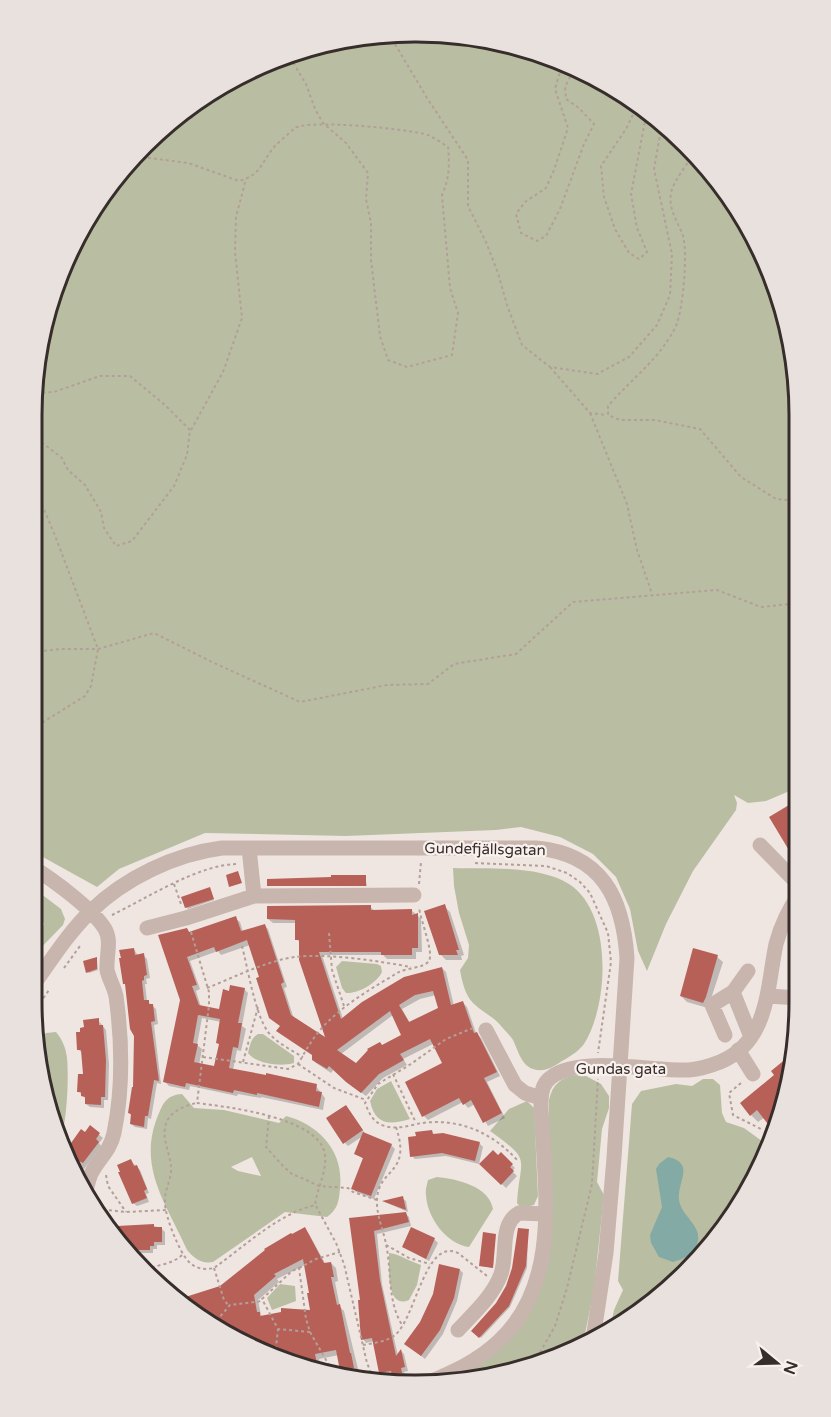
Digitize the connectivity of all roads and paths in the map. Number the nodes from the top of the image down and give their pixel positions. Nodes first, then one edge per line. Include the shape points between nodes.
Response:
1 (394, 43) edge
2 (293, 63) edge
3 (562, 72) edge
4 (570, 76) edge
5 (196, 113) edge
6 (634, 113) edge
7 (645, 121) edge
8 (323, 123) junction
9 (181, 125) edge
10 (660, 134) edge
11 (145, 157) edge
12 (689, 161) edge
13 (246, 179) junction
14 (550, 367) junction
15 (43, 393) edge
16 (590, 413) junction
17 (608, 415) junction
18 (190, 430) junction
19 (42, 443) edge
20 (789, 500) edge
21 (42, 505) edge
22 (653, 595) junction
23 (789, 604) edge
24 (98, 649) junction
25 (42, 651) edge
26 (42, 723) edge
27 (760, 845) dead end
28 (250, 856) junction
29 (412, 862) dead end
30 (471, 863) dead end
31 (42, 873) edge
32 (789, 875) edge
33 (174, 884) junction
34 (254, 896) junction
35 (417, 898) junction
36 (89, 912) junction
37 (789, 912) edge
38 (186, 918) junction
39 (100, 923) junction
40 (147, 928) dead end
41 (329, 933) dead end
42 (85, 940) dead end
43 (242, 946) dead end
44 (330, 957) junction
45 (412, 967) junction
46 (64, 968) dead end
47 (748, 971) dead end
48 (248, 972) junction
49 (42, 974) edge
50 (52, 986) dead end
51 (207, 988) junction
52 (733, 992) junction
53 (768, 996) junction
54 (789, 997) edge
55 (42, 1000) edge
56 (258, 1007) junction
57 (345, 1007) junction
58 (486, 1030) joint
59 (725, 1035) dead end
60 (751, 1037) junction
61 (738, 1050) junction
62 (303, 1056) junction
63 (203, 1057) junction
64 (243, 1063) junction
65 (298, 1064) junction
66 (597, 1066) junction
67 (620, 1067) junction
68 (393, 1074) junction
69 (753, 1074) joint
70 (541, 1098) junction
71 (366, 1100) junction
72 (197, 1103) junction
73 (269, 1116) junction
74 (416, 1124) junction
75 (396, 1127) junction
76 (761, 1130) dead end
77 (103, 1157) junction
78 (518, 1161) dead end
79 (89, 1182) edge
80 (320, 1185) junction
81 (376, 1200) junction
82 (315, 1205) junction
83 (106, 1210) edge
84 (166, 1210) junction
85 (126, 1212) junction
86 (545, 1214) junction
87 (386, 1245) junction
88 (340, 1252) junction
89 (183, 1254) junction
90 (430, 1264) junction
91 (152, 1267) edge
92 (214, 1268) junction
93 (299, 1268) junction
94 (498, 1280) junction
95 (263, 1301) junction
96 (229, 1306) junction
97 (218, 1318) edge
98 (402, 1325) junction
99 (278, 1329) junction
100 (595, 1329) edge
101 (458, 1330) dead end
102 (310, 1332) junction
103 (363, 1345) junction
104 (276, 1348) edge
105 (539, 1354) edge
106 (328, 1364) edge
107 (371, 1372) edge
108 (447, 1373) edge

1 - 14 path via 468,160 468,207 486,242 522,345
2 - 8 path
3 - 4 path via 555,89 568,128 546,188 525,201 516,214 521,233 537,241 546,236 560,209 594,124 566,99 564,87
5 - 9 path
6 - 7 path via 601,166 604,197 615,229 629,253 639,260 647,252 637,228 632,194
8 - 8 path via 407,130 431,136 448,147 448,181 442,195 450,288 458,313 452,355 407,367 388,360 380,336 371,260 368,173 346,143
8 - 13 path via 297,126 274,148 261,170
10 - 14 path via 654,169 672,254 670,295 657,326 629,357 597,374
11 - 13 path via 188,163 239,181
12 - 17 path via 671,191 671,210 683,238 684,291 676,325 655,359 608,406
13 - 18 path via 236,217 242,318 223,372
14 - 16 path
15 - 18 path via 100,376 130,376
16 - 17 path
16 - 22 path via 627,504 637,550
17 - 20 path via 620,420 655,420 700,429 741,477 776,499
18 - 19 path via 187,455 174,486 132,541 116,546 85,485 68,470 62,458
21 - 24 path
22 - 23 path via 717,590 761,607
22 - 24 path via 573,602 516,654 454,664 428,684 387,686 300,702 154,633
24 - 25 path
24 - 26 path via 91,686 85,696
27 - 32 street
28 - 33 path
28 - 34 street
28 - 36 street, Gundefjällsgatan via 203,851 170,862 137,877
28 - 67 street, Gundefjällsgatan via 536,848 580,860 614,894 625,935
29 - 35 path via 421,862
30 - 66 path via 546,866 567,873 590,893 608,933 611,962
31 - 36 street
33 - 38 path
33 - 39 path
34 - 35 street
34 - 38 street
35 - 45 path via 430,957 426,964
36 - 39 street
36 - 49 street, Gundefjällsgatan
37 - 53 street, Gundas gata via 777,943
38 - 40 street
38 - 51 path
39 - 77 street via 109,942 107,962 115,992 120,1052 114,1133
41 - 44 path
42 - 46 path
43 - 48 path
44 - 45 path
44 - 48 path via 294,957
44 - 57 path
45 - 57 path
47 - 52 street
48 - 51 path
48 - 56 path
50 - 55 path
51 - 63 path
52 - 59 street via 712,1005
52 - 60 street
53 - 54 street
53 - 60 street, Gundas gata
56 - 62 path via 274,1038
56 - 64 path
57 - 62 path via 320,1030
58 - 68 path via 476,1027 446,1039
58 - 70 street via 516,1087
60 - 61 street, Gundas gata
61 - 67 street, Gundas gata via 724,1060 689,1070
61 - 69 street
62 - 65 path
63 - 64 path
63 - 72 path
64 - 65 path via 288,1069
65 - 71 path via 334,1088
66 - 67 street, Gundas gata
66 - 70 street, Gundas gata via 572,1067 554,1074 544,1086
66 - 105 path via 592,1184 567,1288 555,1326
67 - 100 street, Gundefjällsgatan via 606,1253
68 - 71 path via 378,1083
68 - 74 path
69 - 76 path via 729,1093 733,1115
70 - 86 street
71 - 75 path via 375,1121
72 - 73 path
72 - 84 path via 186,1105 167,1119 165,1141 171,1167 165,1191
73 - 80 path via 265,1141 272,1156 292,1174
73 - 80 path via 317,1137 326,1156
74 - 75 path
74 - 78 path via 447,1123 482,1131
75 - 81 path via 401,1141 400,1160
77 - 79 street
77 - 85 path via 108,1186
80 - 81 path via 348,1188
80 - 82 path
81 - 87 path
82 - 88 path
82 - 92 path via 285,1218
83 - 85 path
84 - 85 path
84 - 89 path
86 - 94 street via 519,1213 510,1221
86 - 108 street via 541,1265 525,1309 498,1342
87 - 90 path
87 - 98 path via 394,1312
88 - 93 path
88 - 103 path
89 - 91 path via 171,1263
89 - 92 path via 195,1266
90 - 94 path via 442,1252 453,1250
90 - 98 path
92 - 96 path
93 - 95 path via 277,1284
93 - 102 path
94 - 101 street via 486,1300
95 - 96 path
95 - 99 path
96 - 97 path
98 - 103 path via 395,1335
99 - 102 path
99 - 104 path
102 - 106 path
103 - 107 path

